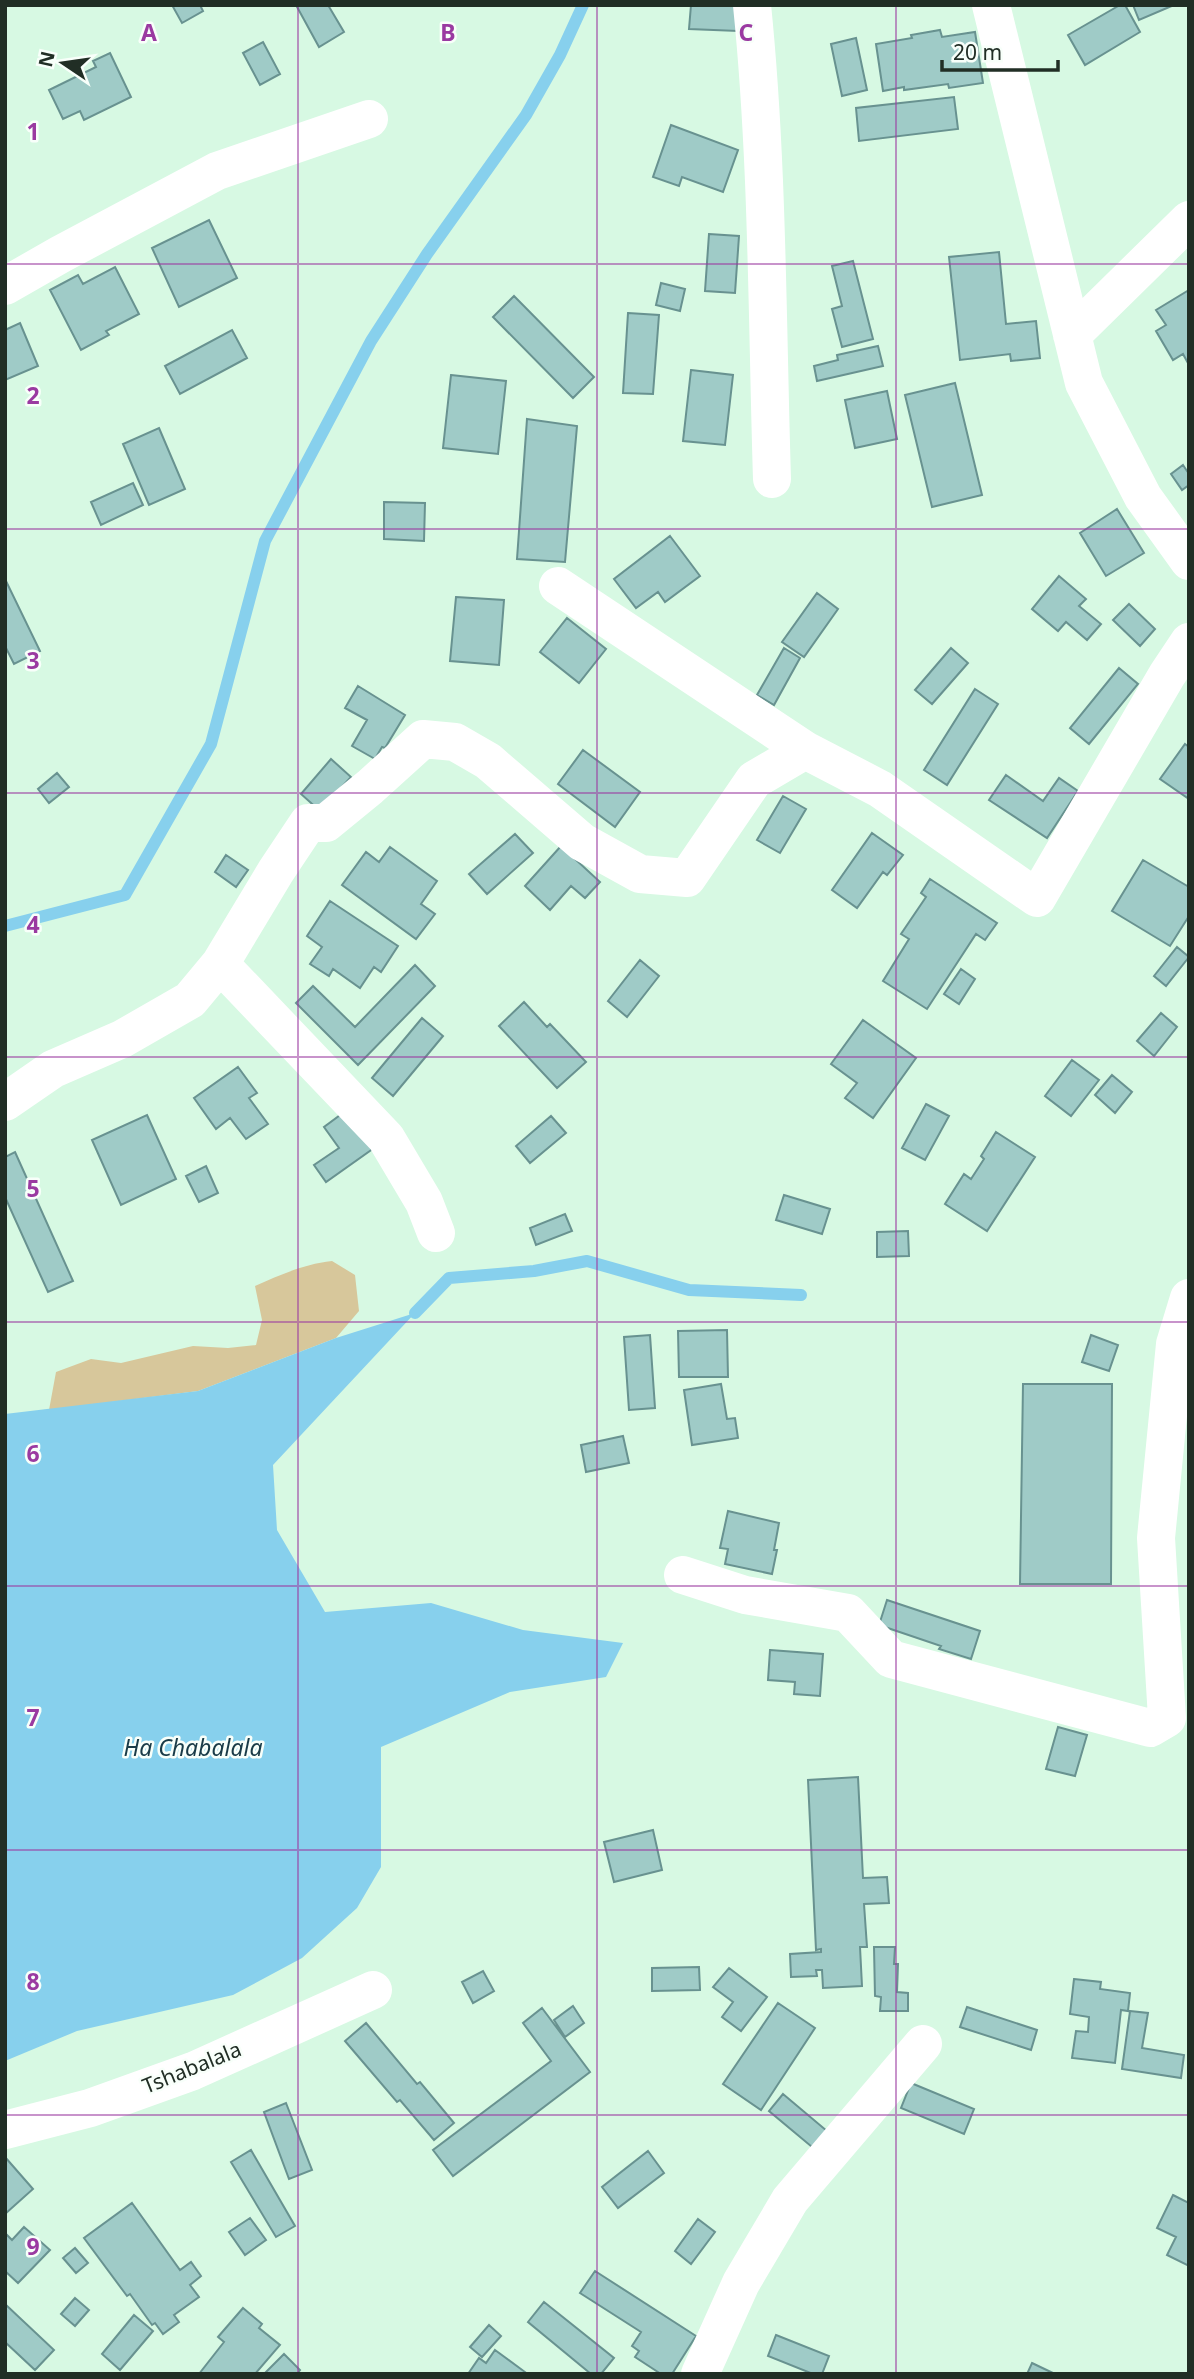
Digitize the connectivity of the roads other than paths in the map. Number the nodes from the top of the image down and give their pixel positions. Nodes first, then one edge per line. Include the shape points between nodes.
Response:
1 (752, 5) edge
2 (991, 5) edge
3 (369, 119) dead end
4 (1189, 220) edge
5 (5, 286) edge
6 (1072, 335) junction
7 (772, 478) dead end
8 (1189, 561) edge
9 (558, 586) dead end
10 (1189, 642) edge
11 (805, 750) junction
12 (220, 964) junction
13 (5, 1101) edge
14 (436, 1233) dead end
15 (1189, 1298) edge
16 (683, 1574) dead end
17 (1178, 1722) edge
18 (373, 1990) dead end
19 (923, 2044) dead end
20 (5, 2130) edge
21 (700, 2374) edge

1 - 7 street
2 - 6 street
3 - 5 street via 217,171
4 - 6 street
6 - 8 street via 1084,383 1143,497
9 - 11 street
10 - 11 street via 1037,898 880,789
11 - 12 street via 754,780 687,878 640,874 582,842 488,761 456,742 423,739 326,823 308,823
12 - 13 street via 190,1000 122,1040 53,1069
12 - 14 street via 386,1138 424,1202
15 - 17 street via 1175,1344 1156,1538
16 - 17 street via 746,1595 848,1613 891,1659 1150,1728
18 - 20 street, Tshabalala via 192,2071 90,2108
19 - 21 street via 790,2200 741,2283

